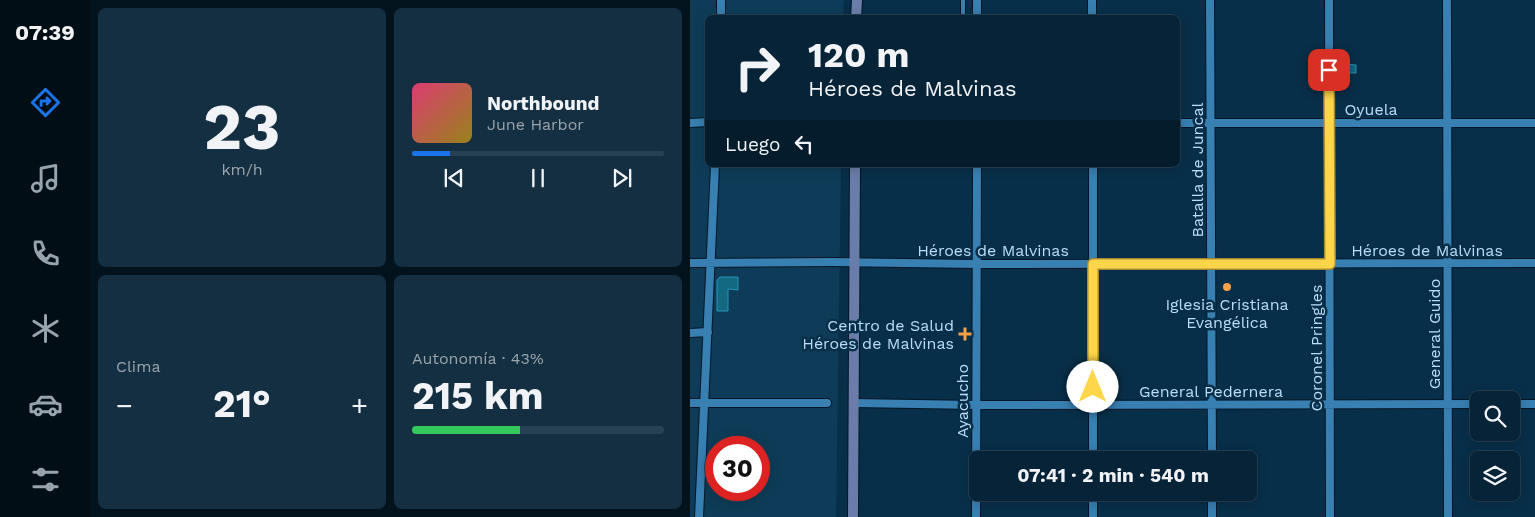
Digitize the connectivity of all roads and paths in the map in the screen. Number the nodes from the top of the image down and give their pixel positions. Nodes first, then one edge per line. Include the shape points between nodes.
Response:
1 (721, 0) edge
2 (856, 0) edge
3 (963, 0) edge
4 (977, 0) edge
5 (1092, 0) edge
6 (1210, 0) edge
7 (1329, 0) edge
8 (1447, 0) edge
9 (721, 15) edge
10 (856, 15) edge
11 (963, 15) edge
12 (978, 15) edge
13 (1092, 15) edge
14 (705, 122) edge
15 (1212, 122) junction
16 (690, 123) edge
17 (1180, 123) edge
18 (1329, 123) junction
19 (1448, 123) junction
20 (1535, 123) edge
21 (715, 167) edge
22 (855, 167) edge
23 (977, 167) edge
24 (1092, 167) edge
25 (710, 263) junction
26 (855, 263) junction
27 (1448, 263) junction
28 (1535, 263) edge
29 (690, 264) edge
30 (977, 264) junction
31 (1093, 264) junction
32 (1211, 264) junction
33 (1330, 264) junction
34 (708, 332) junction
35 (690, 333) edge
36 (690, 403) edge
37 (705, 403) junction
38 (827, 403) dead end
39 (854, 403) junction
40 (1448, 403) junction
41 (1212, 404) junction
42 (1329, 404) junction
43 (1470, 404) edge
44 (1520, 404) edge
45 (1535, 404) edge
46 (976, 405) junction
47 (1093, 405) junction
48 (1093, 451) edge
49 (1212, 451) edge
50 (1093, 501) edge
51 (1212, 501) edge
52 (699, 517) edge
53 (853, 517) edge
54 (976, 517) edge
55 (1093, 517) edge
56 (1212, 517) edge
57 (1330, 517) edge
58 (1448, 517) edge

1 - 9 street
2 - 10 main road
3 - 11 lane
4 - 12 street
5 - 13 street
6 - 15 street, Batalla de Juncal
7 - 18 street, Coronel Pringles
8 - 19 street, General Guido
14 - 16 street
15 - 17 street, Oyuela
15 - 18 street, Oyuela
15 - 32 street, Batalla de Juncal
18 - 19 street, Oyuela
18 - 33 street, Coronel Pringles
19 - 20 street, Oyuela
19 - 27 street, General Guido
21 - 25 street
22 - 26 main road
23 - 30 street, Ayacucho
24 - 31 street
25 - 26 street, Héroes de Malvinas
25 - 29 street, Héroes de Malvinas
25 - 34 street
26 - 30 street, Héroes de Malvinas
26 - 39 main road
27 - 28 street, Héroes de Malvinas
27 - 33 street, Héroes de Malvinas
27 - 40 street, General Guido
30 - 31 street, Héroes de Malvinas
30 - 46 street, Ayacucho
31 - 32 street, Héroes de Malvinas
31 - 47 street
32 - 33 street, Héroes de Malvinas
32 - 41 street, Batalla de Juncal
33 - 42 street, Coronel Pringles
34 - 35 street
34 - 37 street
36 - 37 street
37 - 38 street
37 - 52 street
39 - 46 street, General Pedernera
39 - 53 main road
40 - 42 street, General Pedernera
40 - 43 street, General Pedernera
40 - 58 street, General Guido
41 - 42 street, General Pedernera
41 - 47 street, General Pedernera
41 - 49 street, Batalla de Juncal
42 - 57 street, Coronel Pringles
44 - 45 street
46 - 47 street, General Pedernera
46 - 54 street, Ayacucho
47 - 48 street
50 - 55 street
51 - 56 street

